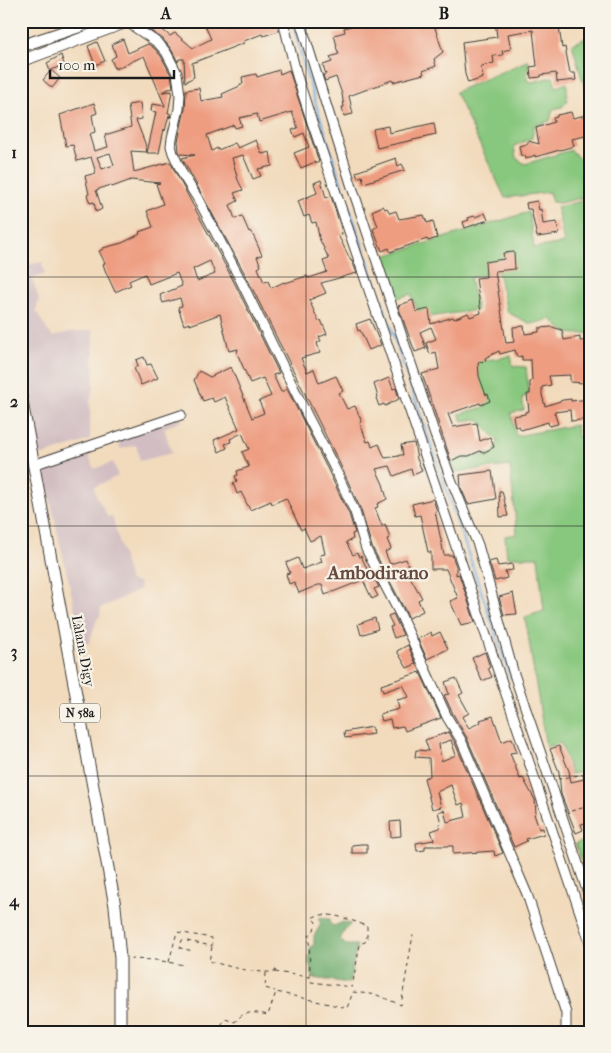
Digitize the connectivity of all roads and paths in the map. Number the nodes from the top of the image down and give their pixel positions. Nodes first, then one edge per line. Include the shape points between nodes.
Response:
1 (96, 21) edge
2 (283, 21) edge
3 (300, 21) edge
4 (128, 22) edge
5 (21, 44) edge
6 (21, 60) edge
7 (21, 396) edge
8 (181, 415) dead end
9 (33, 465) junction
10 (590, 773) edge
11 (550, 780) junction
12 (590, 806) edge
13 (560, 814) junction
14 (590, 899) edge
15 (413, 935) dead end
16 (590, 942) edge
17 (212, 946) junction
18 (193, 951) dead end
19 (120, 958) junction
20 (169, 962) junction
21 (184, 965) dead end
22 (276, 966) dead end
23 (266, 972) junction
24 (275, 972) junction
25 (310, 977) junction
26 (352, 987) junction
27 (276, 992) junction
28 (353, 992) junction
29 (120, 1029) edge
30 (171, 1032) edge
31 (197, 1032) edge
32 (205, 1032) edge
33 (217, 1032) edge
34 (566, 1032) edge

1 - 5 main road
2 - 16 street via 312,122
3 - 11 street via 436,435 478,546 513,671
4 - 6 main road
4 - 34 street via 158,43 177,73 180,95 171,146 173,153 334,467 355,512 369,556 461,740 526,894 566,1013
7 - 9 main road, Làlana Digy / N 58a
8 - 9 street
9 - 19 main road, Làlana Digy / N 58a via 115,906
10 - 11 path
11 - 13 street
12 - 13 path
13 - 14 street
15 - 28 path via 401,1005 377,995
17 - 18 path via 182,940 180,948
17 - 20 path via 212,938 177,932
17 - 23 path via 209,961
19 - 20 path
19 - 29 main road, Làlana Digy / N 58a
20 - 21 path
22 - 24 path
23 - 24 path
23 - 27 path via 265,988
24 - 25 path
25 - 26 path via 311,982
25 - 26 path via 309,936 316,922 312,918 316,914 338,916 367,926 367,941 360,944
26 - 28 path
27 - 28 path via 347,1008
27 - 33 path via 268,1014 249,1012 239,1016 235,1022 225,1019
29 - 30 path
31 - 32 path

